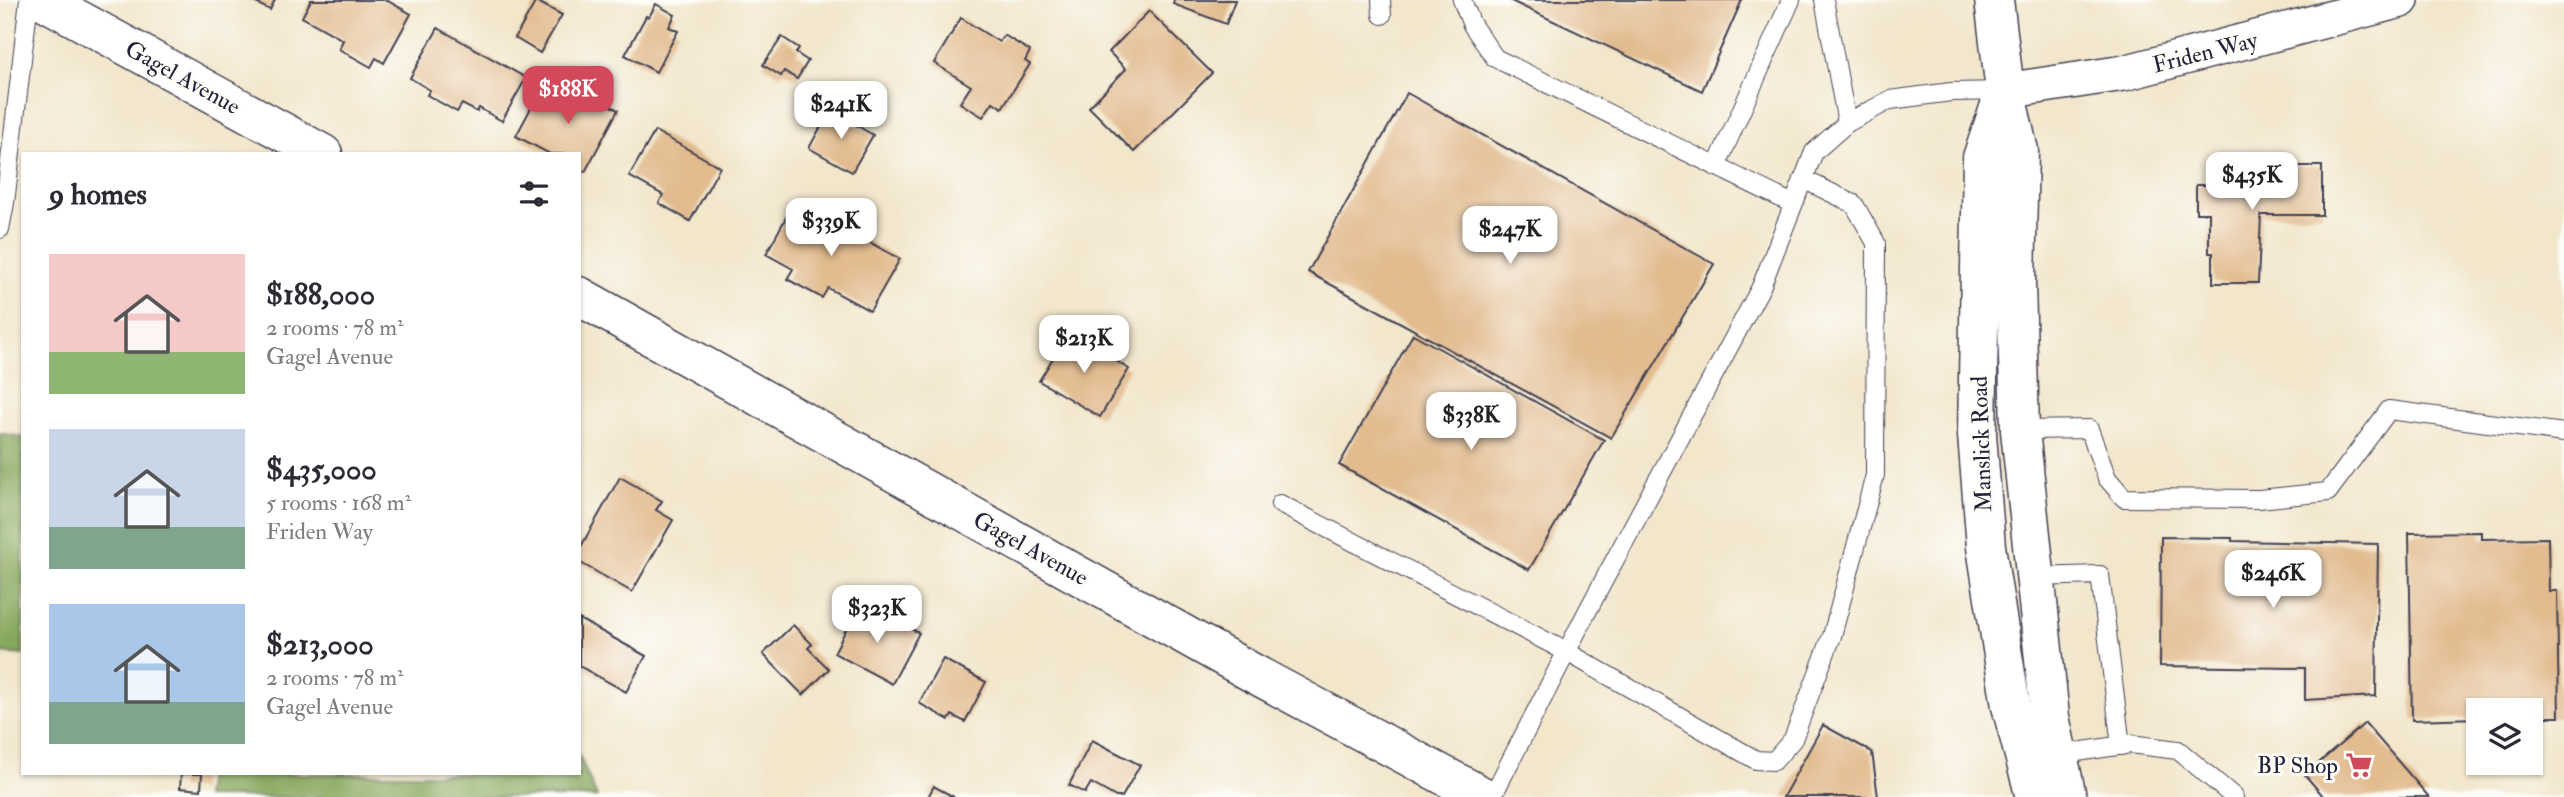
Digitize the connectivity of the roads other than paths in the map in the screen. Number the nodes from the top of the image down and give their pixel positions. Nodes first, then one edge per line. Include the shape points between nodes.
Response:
1 (29, 0) edge
2 (43, 0) edge
3 (1462, 0) edge
4 (1791, 0) edge
5 (1824, 0) edge
6 (1994, 0) edge
7 (2401, 0) edge
8 (2006, 90) junction
9 (1847, 123) junction
10 (319, 152) edge
11 (1716, 167) junction
12 (1803, 179) junction
13 (1793, 204) junction
14 (0, 229) edge
15 (581, 297) edge
16 (2020, 430) junction
17 (2564, 433) edge
18 (1280, 504) dead end
19 (2034, 578) junction
20 (1567, 652) junction
21 (2120, 746) junction
22 (2041, 758) junction
23 (1484, 797) edge
24 (1492, 797) edge
25 (2035, 797) edge
26 (2067, 797) edge
27 (2234, 797) edge

1 - 14 lane
2 - 10 main road, Gagel Avenue
3 - 11 lane via 1472,25 1495,58
4 - 11 lane
5 - 9 lane
6 - 8 main road, Manslick Road
7 - 8 street, Friden Way via 2124,73
8 - 9 lane via 1890,100
8 - 16 main road, Manslick Road via 2019,151
8 - 22 main road, Manslick Road via 1982,158 1977,435 1986,547 2011,706
9 - 12 lane via 1814,152
11 - 13 lane
12 - 13 lane
12 - 20 lane via 1854,204 1876,243 1875,475 1832,636 1793,739 1774,761 1756,760
13 - 20 lane via 1761,286
15 - 23 main road, Gagel Avenue
16 - 17 lane via 2089,429 2107,478 2124,498 2259,499 2328,492 2389,410
16 - 19 main road, Manslick Road
18 - 20 lane
19 - 21 lane via 2101,575
19 - 22 main road, Manslick Road via 2050,717
20 - 24 lane
21 - 22 lane
21 - 27 lane via 2178,750
22 - 25 main road, Manslick Road
22 - 26 main road, Manslick Road

